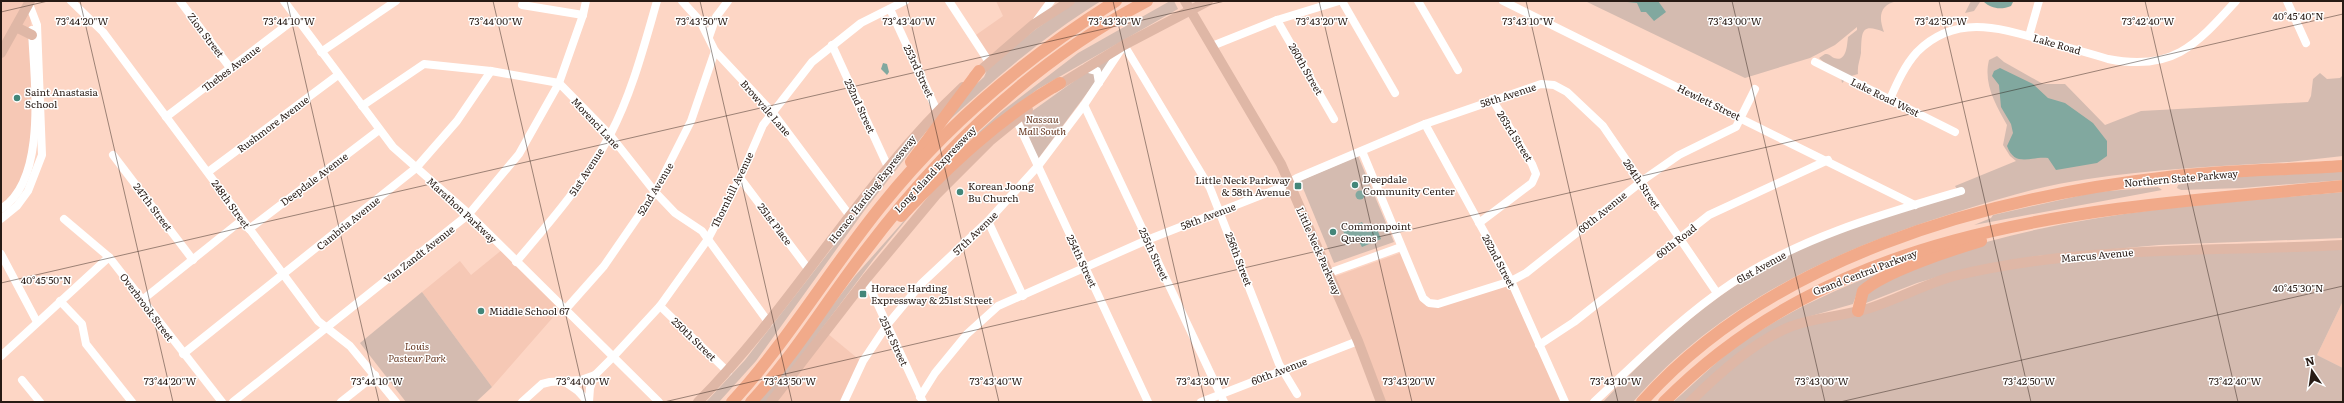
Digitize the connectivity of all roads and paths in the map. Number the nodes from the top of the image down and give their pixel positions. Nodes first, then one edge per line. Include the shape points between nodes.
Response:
1 (72, 1) edge
2 (180, 1) edge
3 (284, 1) edge
4 (396, 1) edge
5 (586, 1) edge
6 (658, 1) edge
7 (682, 1) edge
8 (728, 1) edge
9 (905, 1) edge
10 (949, 1) edge
11 (1051, 1) edge
12 (1070, 1) edge
13 (1116, 1) edge
14 (1147, 1) edge
15 (1208, 1) edge
16 (1339, 1) edge
17 (1342, 1) edge
18 (1418, 1) edge
19 (1503, 1) edge
20 (2039, 1) edge
21 (2236, 1) edge
22 (2287, 1) edge
23 (30, 2) edge
24 (522, 5) dead end
25 (1188, 5) edge
26 (890, 9) junction
27 (583, 15) junction
28 (716, 17) junction
29 (296, 18) junction
30 (1277, 20) junction
31 (700, 21) junction
32 (1033, 25) junction
33 (16, 27) junction
34 (32, 35) junction
35 (2029, 36) junction
36 (709, 37) junction
37 (2306, 43) dead end
38 (832, 45) junction
39 (1124, 45) junction
40 (1212, 46) junction
41 (2, 50) edge
42 (715, 51) junction
43 (321, 52) junction
44 (725, 62) junction
45 (989, 62) junction
46 (1814, 62) dead end
47 (709, 68) junction
48 (1085, 68) junction
49 (231, 69) junction
50 (1458, 70) dead end
51 (490, 71) junction
52 (979, 71) junction
53 (338, 75) junction
54 (559, 83) junction
55 (1060, 83) junction
56 (1099, 83) junction
57 (1554, 85) joint
58 (1755, 89) dead end
59 (1395, 93) dead end
60 (1890, 99) junction
61 (1492, 100) junction
62 (1084, 105) junction
63 (362, 106) junction
64 (937, 110) junction
65 (773, 113) junction
66 (166, 117) junction
67 (1740, 118) junction
68 (1016, 119) junction
69 (1334, 119) dead end
70 (1425, 124) junction
71 (379, 130) junction
72 (1955, 132) dead end
73 (610, 135) junction
74 (1362, 151) junction
75 (113, 155) dead end
76 (1828, 160) junction
77 (1038, 166) junction
78 (2343, 166) edge
79 (888, 167) junction
80 (416, 168) junction
81 (208, 172) junction
82 (740, 178) junction
83 (1640, 182) junction
84 (1289, 183) junction
85 (2343, 186) edge
86 (1962, 190) dead end
87 (655, 192) junction
88 (1915, 204) junction
89 (882, 205) junction
90 (1998, 207) joint
91 (1, 209) edge
92 (1220, 212) junction
93 (2089, 212) junction
94 (469, 214) junction
95 (850, 216) junction
96 (1, 219) edge
97 (64, 219) dead end
98 (242, 220) junction
99 (988, 221) junction
100 (1479, 223) junction
101 (249, 229) junction
102 (1679, 238) junction
103 (708, 239) junction
104 (1148, 240) junction
105 (2343, 245) edge
106 (1401, 247) junction
107 (1, 254) edge
108 (109, 257) junction
109 (193, 260) junction
110 (516, 262) junction
111 (1085, 267) junction
112 (809, 270) junction
113 (1329, 273) junction
114 (284, 274) junction
115 (866, 279) junction
116 (1512, 281) junction
117 (838, 287) junction
118 (1717, 293) junction
119 (1023, 296) junction
120 (60, 301) junction
121 (141, 301) junction
122 (660, 306) junction
123 (565, 310) junction
124 (1858, 311) junction
125 (37, 322) junction
126 (769, 323) junction
127 (887, 325) junction
128 (326, 327) junction
129 (1358, 341) junction
130 (1539, 344) junction
131 (184, 354) junction
132 (1, 356) edge
133 (612, 357) junction
134 (1283, 369) junction
135 (728, 372) junction
136 (375, 375) junction
137 (595, 375) junction
138 (22, 380) dead end
139 (565, 382) junction
140 (1220, 394) junction
141 (1297, 394) dead end
142 (922, 399) edge
143 (40, 402) edge
144 (132, 402) edge
145 (222, 402) edge
146 (232, 402) edge
147 (342, 402) edge
148 (396, 402) edge
149 (522, 402) edge
150 (588, 402) edge
151 (659, 402) edge
152 (698, 402) edge
153 (732, 402) edge
154 (751, 402) edge
155 (771, 402) edge
156 (844, 402) edge
157 (1148, 402) edge
158 (1201, 402) edge
159 (1224, 402) edge
160 (1382, 402) edge
161 (1565, 402) edge
162 (1594, 402) edge
163 (1642, 402) edge
164 (1664, 402) edge
165 (1690, 402) edge

1 - 66 street, 248th Street via 103,32
2 - 49 street, Zion Street
3 - 29 street, Marathon Parkway
4 - 43 street
5 - 27 street, Van Zandt Avenue
6 - 73 street, 51st Avenue via 638,67
7 - 31 street, Browvale Lane
8 - 28 street
9 - 26 street, Thornhill Avenue
10 - 45 street
11 - 32 street
12 - 32 main road, Horace Harding Expressway
13 - 89 highway, Long Island Expressway via 1057,40 994,90 936,144
14 - 117 highway, Long Island Expressway via 1065,51 1004,99 920,182
15 - 25 main road
16 - 30 street
17 - 59 street
18 - 50 street
19 - 67 street, Hewlett Street
20 - 35 street
21 - 35 street, Lake Road via 2205,35 2189,48 2158,61 2122,61
22 - 37 street
23 - 33 main road
23 - 34 street
23 - 96 street via 37,26 42,155 28,191 17,206
24 - 27 street
25 - 39 main road
25 - 40 main road, Little Neck Parkway
26 - 38 street, Thornhill Avenue via 861,23
26 - 64 street, 253rd Street
27 - 54 street, Van Zandt Avenue
28 - 31 street
28 - 36 street
29 - 43 street, Marathon Parkway
29 - 49 street, Thebes Avenue
30 - 40 street
30 - 69 street, 260th Street
31 - 36 street, Browvale Lane
32 - 45 main road, Horace Harding Expressway
33 - 34 main road
33 - 41 main road
34 - 91 street via 33,153 20,191
35 - 60 street, Lake Road via 1987,26 1963,28 1944,34 1932,40 1915,55 1898,80
36 - 42 street, Browvale Lane
38 - 65 street, Thornhill Avenue via 812,62
38 - 79 street, 252nd Street
39 - 48 main road
39 - 56 street, 57th Avenue
39 - 92 street, 256th Street via 1210,188
40 - 84 main road, Little Neck Parkway via 1276,155
42 - 44 street, Browvale Lane
42 - 47 street, 52nd Avenue
43 - 53 street, Marathon Parkway
44 - 47 street
44 - 65 street, Browvale Lane
45 - 52 main road, Horace Harding Expressway
46 - 60 street, Lake Road West
47 - 87 street, 52nd Avenue via 691,121
48 - 55 main road
48 - 56 street via 1097,71
49 - 66 street, Thebes Avenue
51 - 54 street
51 - 63 street via 424,64
51 - 80 street, Cambria Avenue via 457,121
52 - 64 main road, Horace Harding Expressway
52 - 89 highway via 934,128
53 - 63 street, Marathon Parkway
53 - 81 street, Rushmore Avenue
54 - 73 street, Morenci Lane
54 - 94 street, Van Zandt Avenue via 519,154
55 - 68 main road
55 - 117 highway via 1027,102 950,165 895,221
56 - 62 street, 57th Avenue
57 - 61 street, 58th Avenue via 1540,84
57 - 83 street, 264th Street via 1567,92 1603,126
58 - 67 street, 60th Avenue
60 - 72 street, Lake Road West
61 - 70 street, 58th Avenue
61 - 100 street, 263rd Street via 1536,174 1532,183
62 - 77 street, 57th Avenue
62 - 104 street, 255th Street
63 - 71 street, Marathon Parkway
64 - 79 main road, Horace Harding Expressway
65 - 82 street, Thornhill Avenue via 763,125
65 - 95 street, Browvale Lane
66 - 81 street, 248th Street
67 - 76 street, Hewlett Street
67 - 83 street, 60th Avenue via 1736,127 1679,155
68 - 77 street, 254th Street
68 - 115 main road via 936,194
70 - 74 street, 58th Avenue
70 - 100 street, 262nd Street
71 - 80 street, Marathon Parkway
71 - 101 street, Deepdale Avenue
73 - 87 street, Morenci Lane
73 - 110 street, 51st Avenue via 567,202
74 - 84 street, 58th Avenue
74 - 106 street
75 - 109 street, 247th Street
76 - 88 street, Hewlett Street
76 - 102 street, 60th Road via 1724,206
77 - 99 street, 57th Avenue
77 - 111 street, 254th Street
78 - 90 highway, Northern State Parkway via 2170,176 2082,189
79 - 95 main road, Horace Harding Expressway
80 - 94 street, Marathon Parkway
80 - 114 street, Cambria Avenue
81 - 98 street, 248th Street
82 - 103 street, Thornhill Avenue
82 - 112 street, 251st Place
83 - 102 street, 264th Street
83 - 116 street, 60th Avenue via 1526,273
84 - 92 street, 58th Avenue
84 - 113 main road, Little Neck Parkway
85 - 93 highway
86 - 88 street, 61st Avenue
87 - 103 street, Morenci Lane via 675,213 702,231
87 - 123 street, 52nd Avenue via 604,266
88 - 118 street, 61st Avenue via 1809,242
89 - 153 highway, Long Island Expressway via 774,352
90 - 163 highway, Grand Central Parkway via 1884,245 1810,277 1774,296 1708,341 1678,366
92 - 104 street, 58th Avenue
92 - 134 street, 256th Street
93 - 124 highway via 1972,244 1879,280 1863,291
93 - 164 highway, Grand Central Parkway via 2028,222 1928,248 1812,293 1744,332 1712,356
94 - 110 street, Marathon Parkway
94 - 128 street, Van Zandt Avenue
95 - 112 main road, Horace Harding Expressway
97 - 108 street, Overbrook Street
98 - 101 street, 248th Street
98 - 109 street
99 - 119 street
99 - 127 street, 57th Avenue via 921,284
100 - 116 street, 262nd Street
101 - 114 street, 248th Street
102 - 118 street, 264th Street
102 - 130 street, 60th Road via 1574,322
103 - 122 street, Thornhill Avenue
103 - 126 street, Morenci Lane
104 - 111 street, 58th Avenue
104 - 140 street, 255th Street
105 - 124 main road, Marcus Avenue via 2126,252 2056,259 1953,276
106 - 113 street
106 - 116 street, 60th Avenue via 1423,298 1429,303 1438,304
107 - 125 street
108 - 120 street
108 - 121 street, Overbrook Street
109 - 121 street
110 - 123 street, Marathon Parkway
111 - 119 street, 58th Avenue
111 - 157 street, 254th Street
112 - 126 main road, Horace Harding Expressway
113 - 129 main road, Little Neck Parkway
114 - 128 street, 248th Street via 318,321
114 - 131 street, Cambria Avenue
115 - 127 street, 251st Street
115 - 155 main road
116 - 130 street, 262nd Street
117 - 154 highway, Long Island Expressway via 787,359
118 - 162 street, 61st Avenue via 1668,332
119 - 142 street, 58th Avenue via 998,306 967,334 935,374
120 - 125 street
120 - 144 street via 82,324 86,344
121 - 131 street, Overbrook Street
122 - 133 street, Thornhill Avenue
122 - 135 street, 250th Street
123 - 133 street, Marathon Parkway
124 - 165 main road, Marcus Avenue via 1799,324 1777,333 1739,360
125 - 132 street
126 - 135 main road, Horace Harding Expressway
127 - 142 street, 251st Street
127 - 156 street, 57th Avenue via 863,361
128 - 136 street, 248th Street via 340,337
128 - 146 street, Van Zandt Avenue
129 - 134 street, 60th Avenue
129 - 160 main road, Little Neck Parkway
130 - 161 street, 262nd Street
131 - 145 street, Overbrook Street
133 - 137 street, Thornhill Avenue
133 - 151 street, Marathon Parkway
134 - 140 street, 60th Avenue
134 - 141 street, 256th Street
135 - 152 main road, Horace Harding Expressway
136 - 147 street
136 - 148 street, 248th Street
137 - 139 street
137 - 150 street
138 - 143 street
139 - 149 street via 542,384
139 - 150 street
140 - 158 street, 60th Avenue
140 - 159 street, 255th Street

